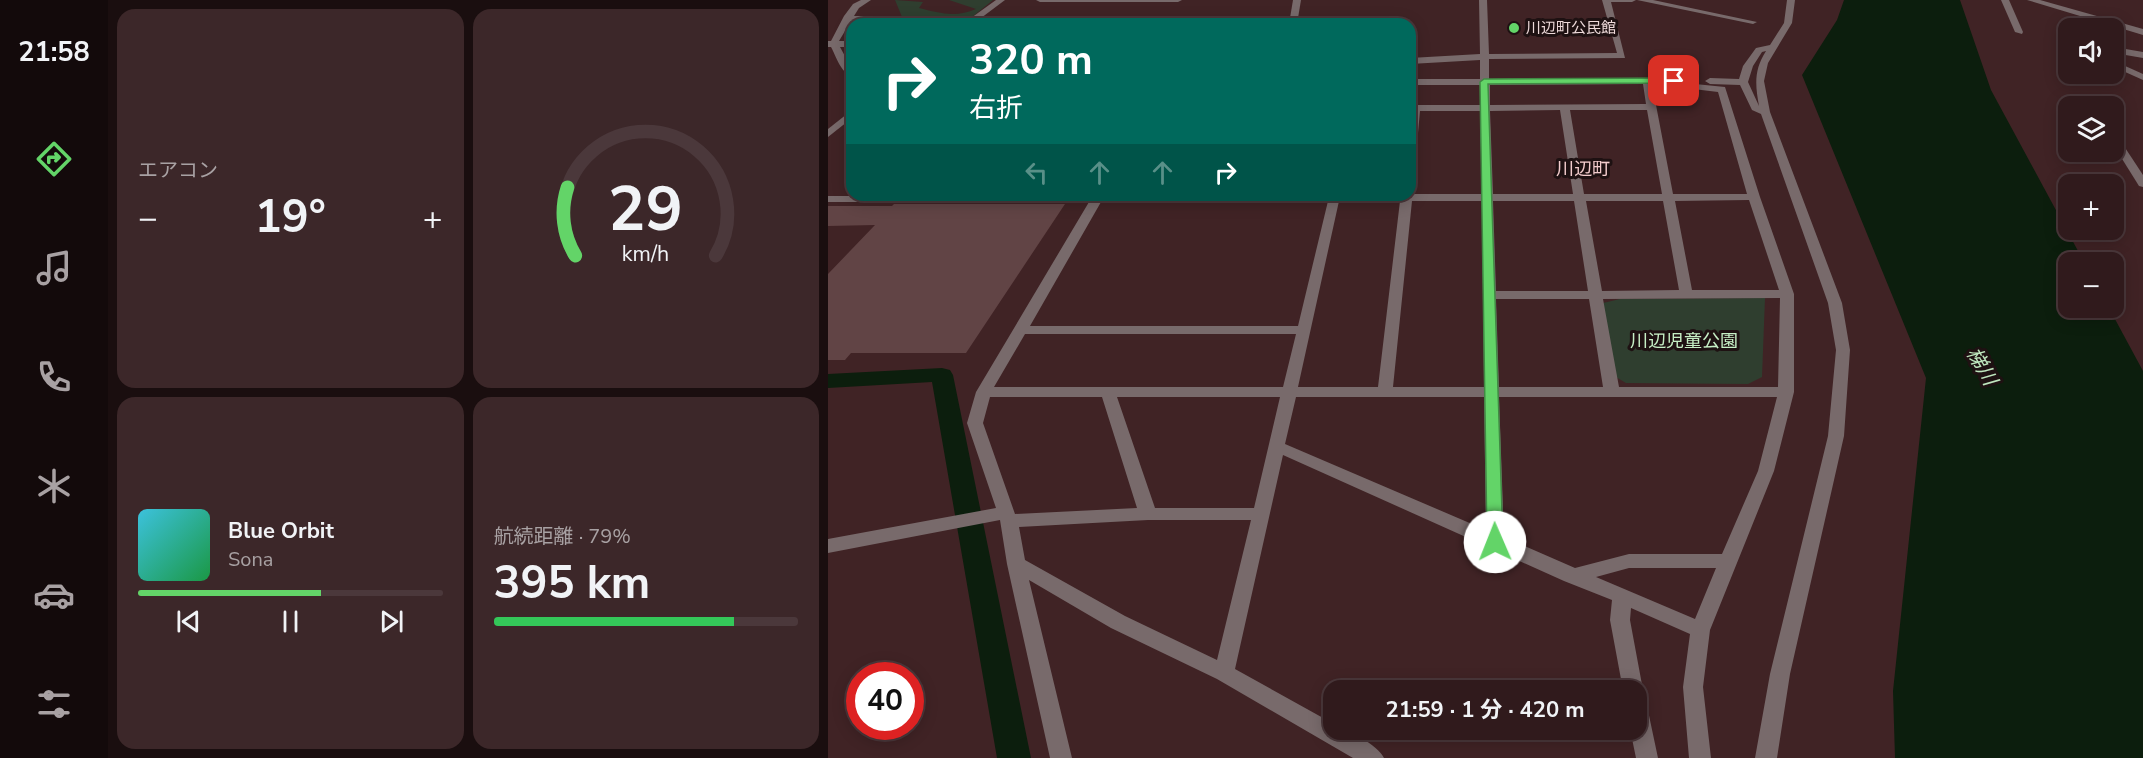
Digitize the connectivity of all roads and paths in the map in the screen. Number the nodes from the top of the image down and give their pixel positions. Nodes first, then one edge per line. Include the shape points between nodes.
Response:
1 (867, 0) edge
2 (1001, 0) edge
3 (1040, 0) edge
4 (1178, 0) edge
5 (1297, 0) edge
6 (1483, 0) edge
7 (1606, 0) edge
8 (1632, 0) edge
9 (1641, 0) edge
10 (1791, 0) edge
11 (2005, 0) edge
12 (2031, 0) edge
13 (1125, 1) edge
14 (847, 18) edge
15 (976, 18) edge
16 (1126, 18) edge
17 (1294, 18) edge
18 (846, 20) edge
19 (1753, 22) dead end
20 (2019, 32) dead end
21 (2143, 32) edge
22 (831, 44) edge
23 (1771, 47) junction
24 (2124, 52) edge
25 (2143, 55) edge
26 (1485, 56) junction
27 (1416, 61) edge
28 (846, 68) edge
29 (2124, 68) edge
30 (2143, 77) edge
31 (1647, 81) junction
32 (1663, 81) junction
33 (1416, 82) edge
34 (1484, 82) junction
35 (1743, 82) junction
36 (1564, 106) junction
37 (1484, 107) junction
38 (1653, 107) junction
39 (1416, 108) edge
40 (1765, 112) junction
41 (846, 118) edge
42 (828, 134) edge
43 (2124, 155) edge
44 (2143, 184) edge
45 (1416, 197) edge
46 (1754, 197) junction
47 (846, 198) edge
48 (1488, 198) junction
49 (1579, 198) junction
50 (1669, 198) junction
51 (828, 199) edge
52 (1096, 201) edge
53 (1334, 201) edge
54 (1407, 201) edge
55 (1686, 294) junction
56 (1787, 294) junction
57 (1489, 295) junction
58 (1596, 295) junction
59 (1020, 330) junction
60 (1302, 330) junction
61 (984, 392) junction
62 (1785, 392) junction
63 (1108, 393) junction
64 (1385, 393) junction
65 (1612, 393) junction
66 (1289, 394) junction
67 (1492, 394) junction
68 (1276, 446) junction
69 (1148, 514) junction
70 (1261, 514) junction
71 (1003, 516) junction
72 (1495, 542) junction
73 (828, 546) edge
74 (1728, 561) junction
75 (1016, 564) junction
76 (1571, 576) junction
77 (1622, 598) junction
78 (1700, 630) junction
79 (1224, 673) junction
80 (1631, 680) edge
81 (1643, 740) edge
82 (1061, 758) edge
83 (1373, 758) edge
84 (1647, 758) edge
85 (1700, 758) edge
86 (1766, 758) edge

1 - 14 street
2 - 15 street
3 - 13 street
4 - 13 street
5 - 17 street
6 - 26 street
7 - 8 street
7 - 26 street via 1622,56
9 - 19 street
10 - 23 street via 1788,23
11 - 20 street
12 - 21 street
13 - 16 street
18 - 22 street
22 - 28 street
23 - 35 street via 1759,50
23 - 40 street via 1759,81
24 - 25 street
26 - 27 street
26 - 34 street
29 - 30 street
31 - 32 street
31 - 34 street
31 - 38 street
32 - 35 street
32 - 46 street via 1671,86 1722,89
33 - 34 street
34 - 37 street
35 - 40 street via 1755,108
36 - 37 street
36 - 38 street
36 - 49 street
37 - 39 street
37 - 48 street
38 - 50 street
40 - 86 street via 1835,303 1843,350 1836,436 1780,674
41 - 42 street
43 - 44 street
45 - 48 street
46 - 50 street
46 - 56 street
47 - 51 street
48 - 49 street
48 - 57 street
49 - 50 street
49 - 58 street
50 - 55 street
52 - 59 street
53 - 60 street
54 - 64 street
55 - 56 street
55 - 58 street
56 - 62 street
57 - 58 street
57 - 67 street
58 - 65 street
59 - 60 street
59 - 61 street
60 - 66 street
61 - 63 street
61 - 71 street via 975,423
62 - 65 street
62 - 74 street via 1766,471
63 - 66 street
63 - 69 street
64 - 66 street
64 - 67 street
65 - 67 street
66 - 68 street
67 - 72 street
68 - 70 street
68 - 72 street
69 - 70 street
69 - 71 street
70 - 79 street
71 - 73 street
71 - 75 street
72 - 76 street
74 - 76 street via 1629,561
74 - 78 street
75 - 79 street via 1118,622
75 - 82 street
76 - 77 street
77 - 78 street
77 - 80 street via 1620,620
78 - 85 street via 1693,687
79 - 83 street
81 - 84 street

